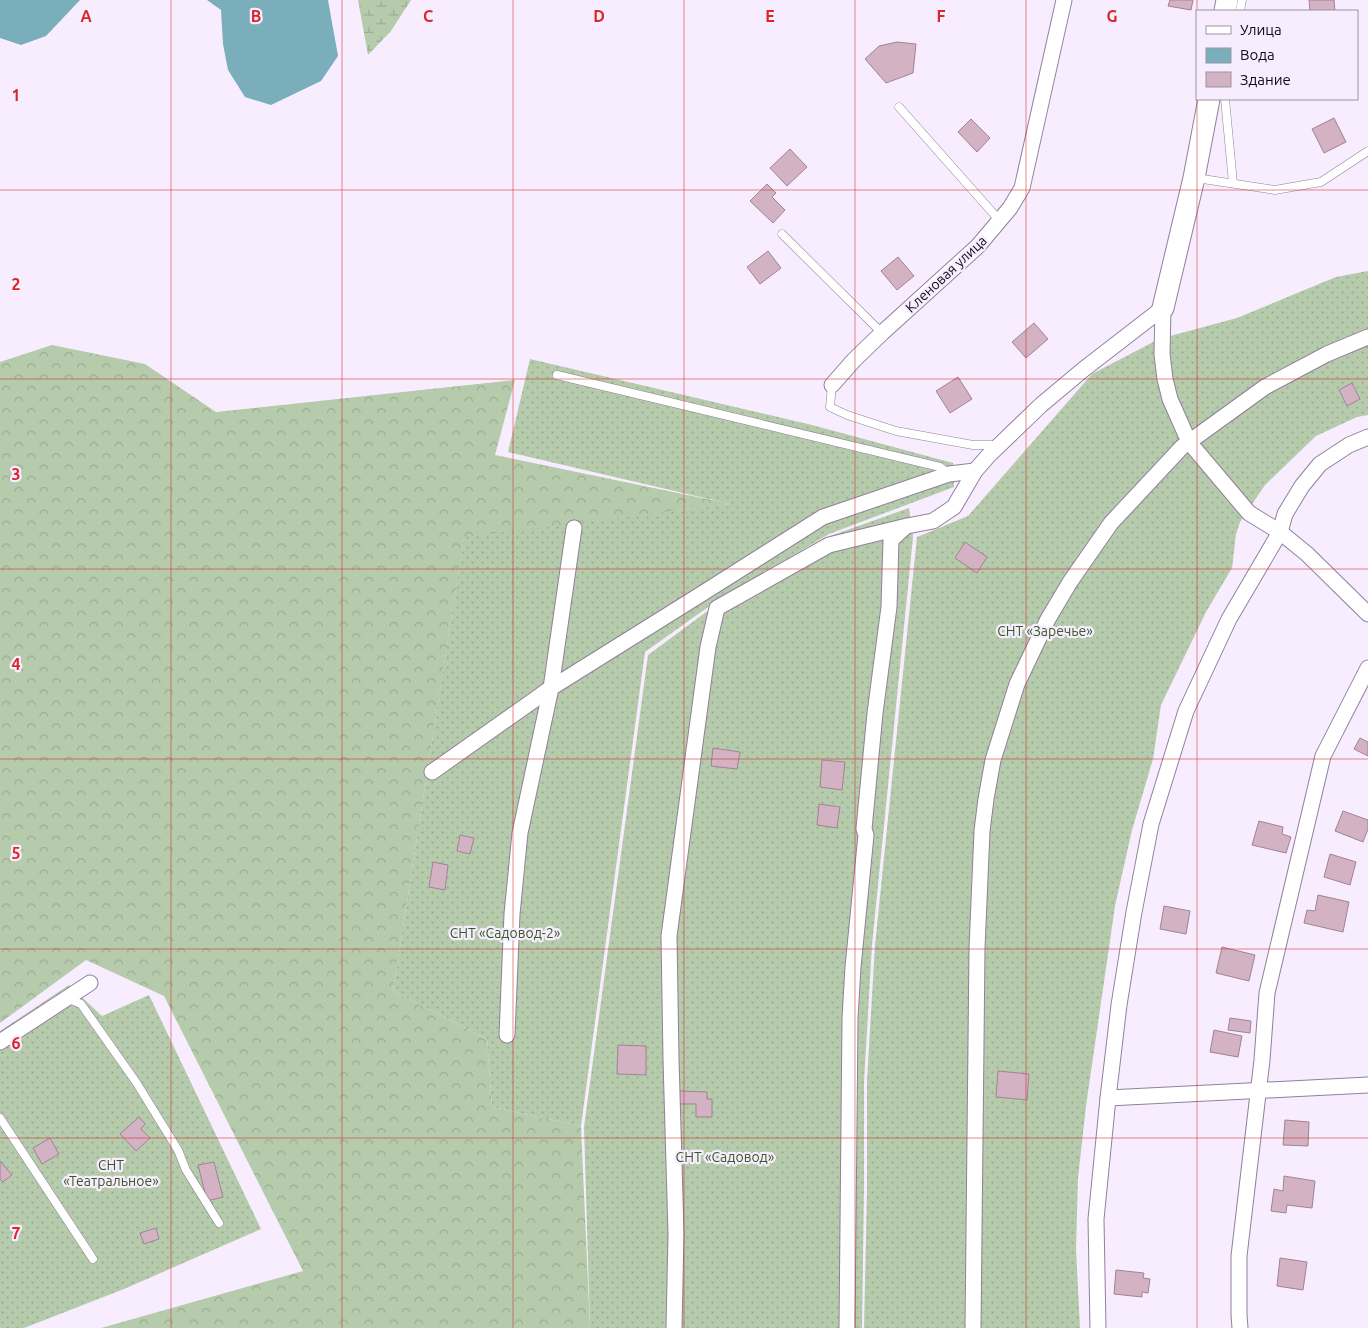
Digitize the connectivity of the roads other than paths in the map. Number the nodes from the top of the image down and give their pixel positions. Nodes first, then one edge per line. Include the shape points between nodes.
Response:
1 (1064, 0) edge
2 (1209, 100) edge
3 (1225, 100) edge
4 (899, 106) dead end
5 (1368, 151) edge
6 (1194, 178) junction
7 (1233, 183) junction
8 (1000, 221) junction
9 (782, 234) dead end
10 (1163, 308) junction
11 (882, 333) junction
12 (1368, 337) edge
13 (557, 375) dead end
14 (832, 385) joint
15 (1368, 437) edge
16 (1189, 442) junction
17 (1000, 445) junction
18 (975, 471) junction
19 (948, 474) junction
20 (907, 526) junction
21 (574, 528) dead end
22 (1280, 532) junction
23 (1368, 614) edge
24 (1368, 668) edge
25 (551, 688) junction
26 (432, 772) dead end
27 (90, 982) dead end
28 (66, 998) junction
29 (507, 1035) dead end
30 (0, 1042) edge
31 (1368, 1086) edge
32 (1258, 1091) junction
33 (1108, 1098) junction
34 (0, 1118) edge
35 (219, 1223) dead end
36 (93, 1259) dead end
37 (674, 1328) edge
38 (847, 1328) edge
39 (973, 1328) edge
40 (1098, 1328) edge
41 (1240, 1328) edge

1 - 8 street, Кленовая улица via 1022,188
2 - 6 street
3 - 7 lane
4 - 8 lane
5 - 7 lane via 1321,182 1275,190
6 - 7 lane
6 - 10 street
8 - 11 street, Кленовая улица via 978,246
9 - 11 lane
10 - 16 street via 1165,379
10 - 17 street via 1041,405
11 - 14 street, Кленовая улица
12 - 16 street via 1327,354 1266,387
13 - 19 lane via 940,467
14 - 17 lane via 830,407 847,415 906,432 973,445
15 - 22 street via 1320,464 1285,514
16 - 22 street via 1249,513
16 - 39 street via 1111,523 1070,582 1017,684 993,760 982,831 977,948
17 - 18 street
18 - 19 street
18 - 20 street via 954,507 932,521
19 - 25 street via 823,517
20 - 37 street via 829,545 716,608 669,936 676,1234
20 - 38 street via 891,540 889,607 874,722 853,967
21 - 25 street
22 - 23 street
22 - 33 street via 1229,619 1186,711 1151,824 1119,1004
24 - 32 street via 1323,756 1266,993
25 - 26 street
25 - 29 street via 520,833 512,914
27 - 28 street
28 - 30 street
28 - 35 lane via 80,1004 136,1082
31 - 32 street
32 - 33 street
32 - 41 street via 1239,1256
33 - 40 street via 1096,1219
34 - 36 lane

